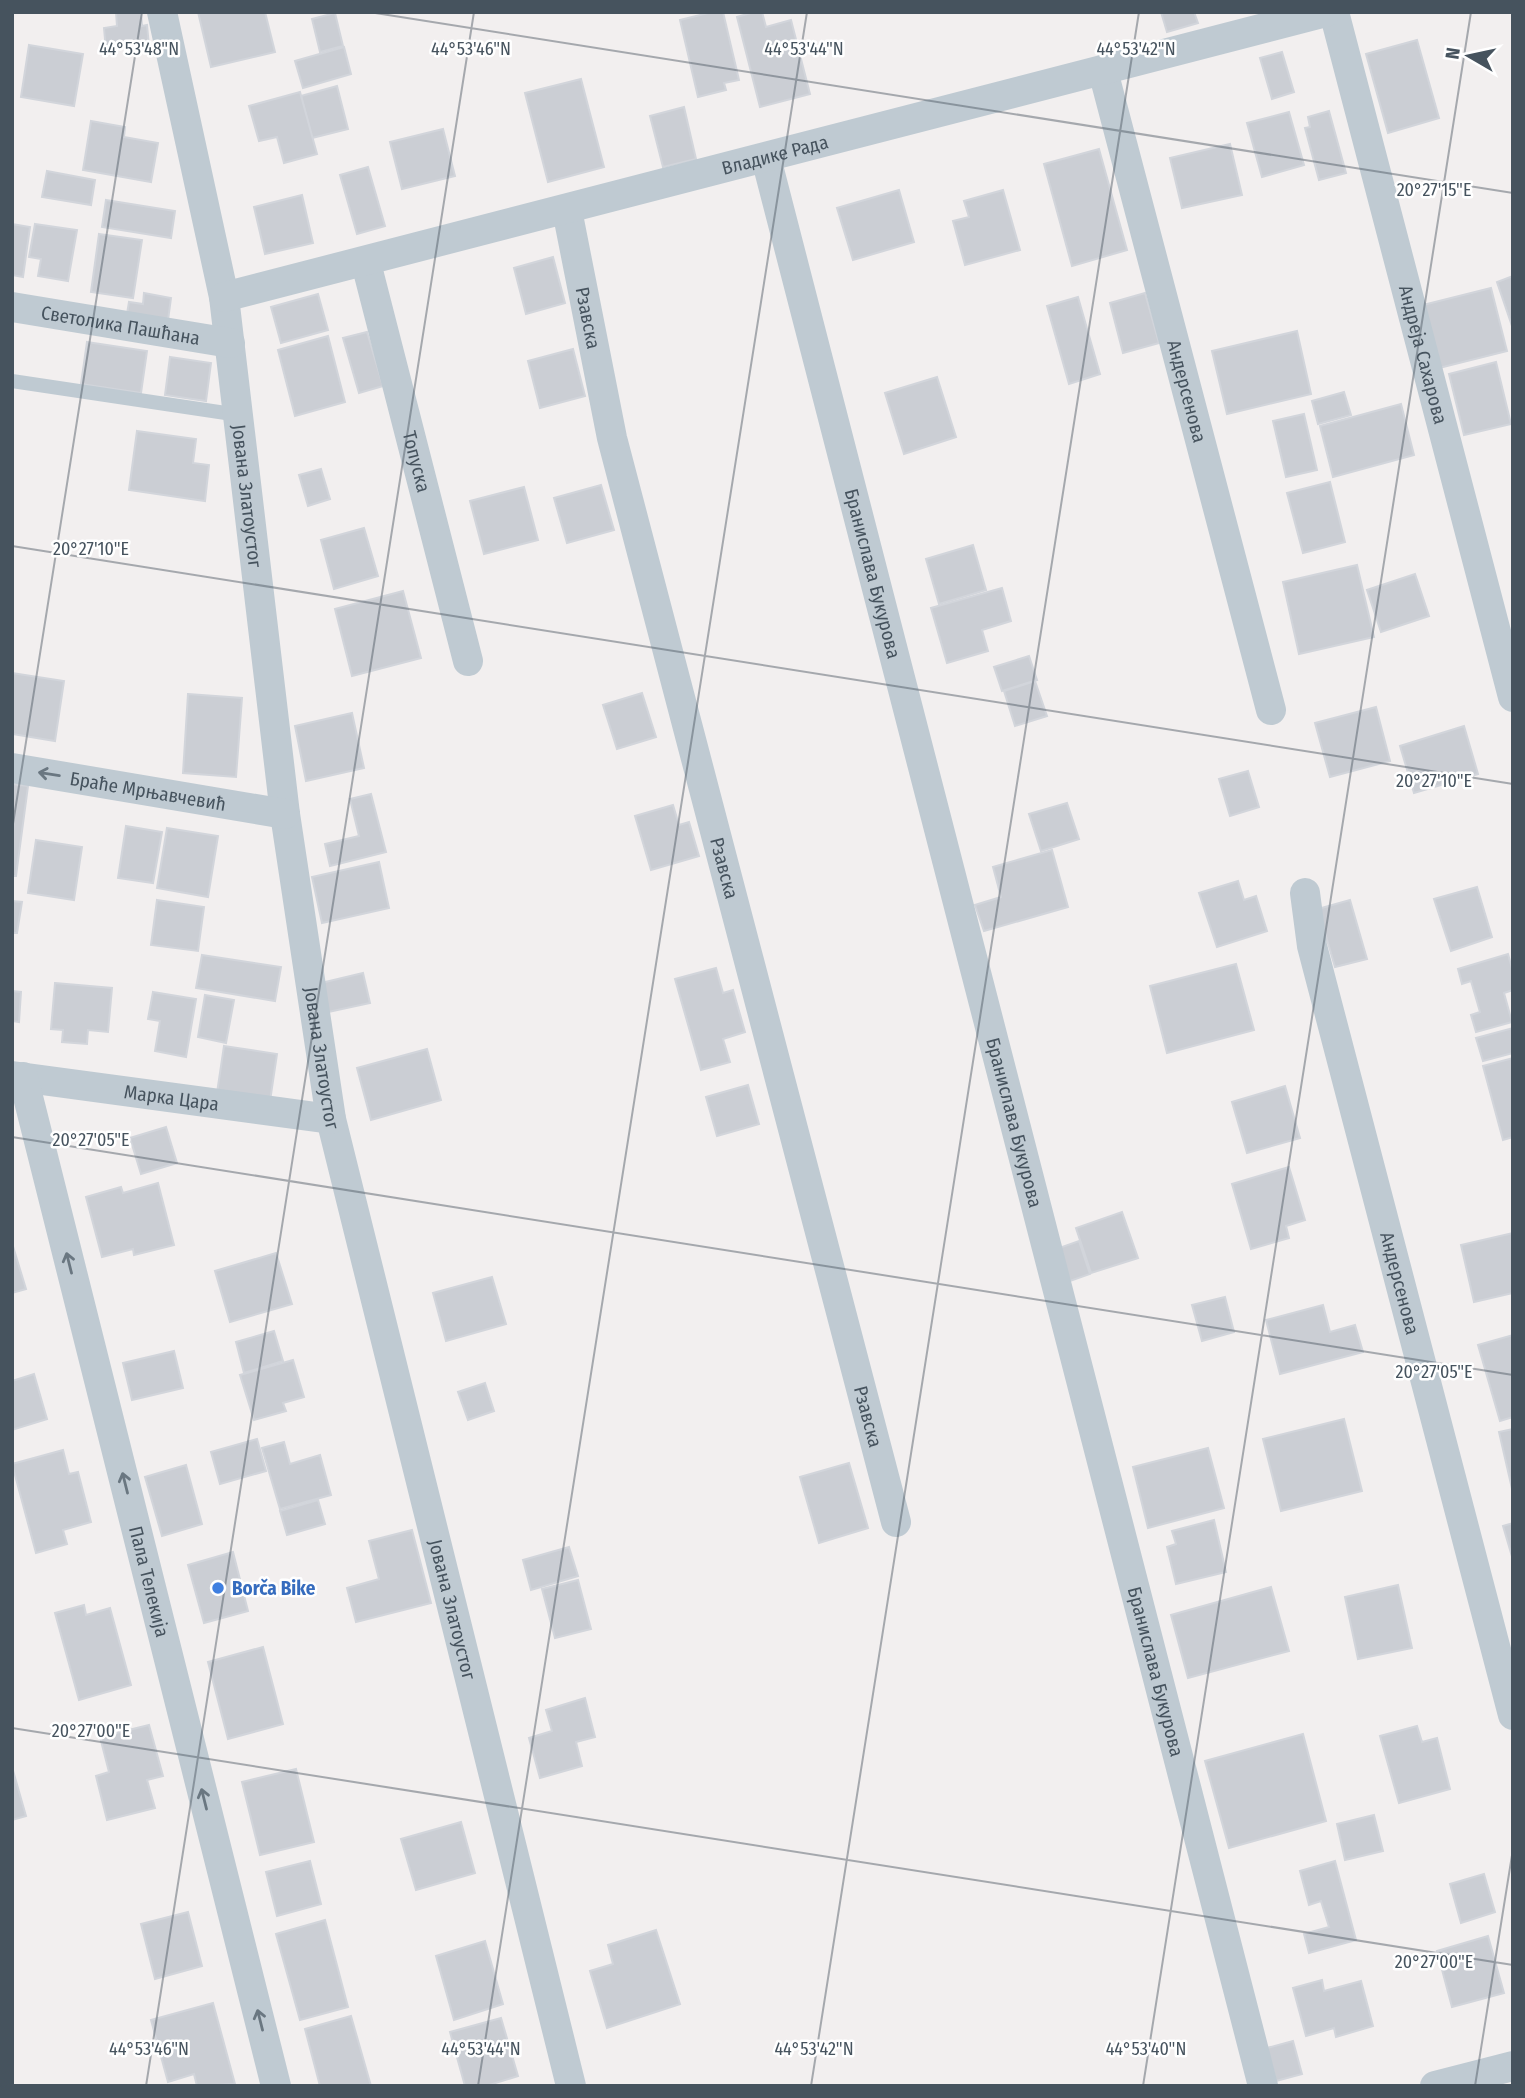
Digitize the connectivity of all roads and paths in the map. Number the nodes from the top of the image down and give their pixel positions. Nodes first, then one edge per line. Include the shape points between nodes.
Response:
1 (162, 12) edge
2 (1326, 12) edge
3 (1334, 12) edge
4 (1103, 71) junction
5 (766, 158) junction
6 (567, 211) junction
7 (366, 262) junction
8 (224, 297) junction
9 (12, 307) edge
10 (230, 343) junction
11 (12, 381) edge
12 (239, 415) junction
13 (468, 662) dead end
14 (1513, 696) edge
15 (1271, 710) dead end
16 (12, 768) edge
17 (285, 814) junction
18 (1305, 893) dead end
19 (17, 1076) edge
20 (331, 1119) junction
21 (896, 1522) dead end
22 (1513, 1715) edge
23 (1513, 2066) edge
24 (276, 2086) edge
25 (570, 2086) edge
26 (1263, 2086) edge
27 (1435, 2086) edge

1 - 8 street, Јована Златоустог
2 - 4 street, Владике Рада
3 - 14 street, Андреја Сахарова
4 - 5 street, Владике Рада
4 - 15 street, Андерсенова
5 - 6 street, Владике Рада
5 - 26 street, Бранислава Букурова
6 - 7 street, Владике Рада
6 - 21 street, Рзавска via 612,438
7 - 8 street, Владике Рада
7 - 13 street, Топуска
8 - 10 street, Јована Златоустог
9 - 10 street, Светолика Пашћана
10 - 12 street, Јована Златоустог
11 - 12 lane
12 - 17 street, Јована Златоустог
17 -> 16 street, Браће Мрњавчевић
17 - 20 street, Јована Златоустог
18 - 22 street, Андерсенова via 1312,946
19 - 20 street, Марка Цара
24 -> 19 street, Пала Телекија
20 - 25 street, Јована Златоустог
23 - 27 street

